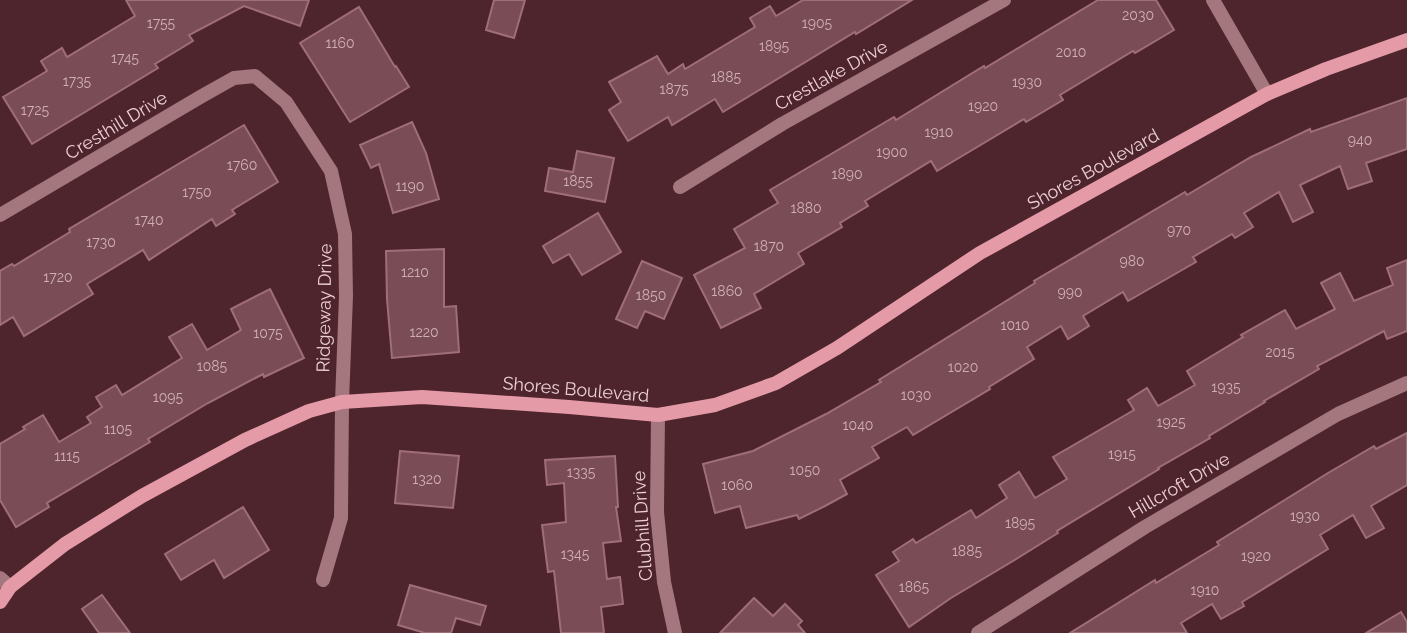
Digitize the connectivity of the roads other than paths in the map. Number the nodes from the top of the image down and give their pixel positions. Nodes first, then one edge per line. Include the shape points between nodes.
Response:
1 (1004, 0) edge
2 (1213, 0) edge
3 (1407, 40) edge
4 (255, 76) joint
5 (1267, 94) junction
6 (680, 187) dead end
7 (0, 215) edge
8 (1407, 383) edge
9 (342, 402) junction
10 (658, 415) junction
11 (323, 580) dead end
12 (5, 583) edge
13 (0, 602) edge
14 (675, 633) edge
15 (978, 633) edge

1 - 6 street, Crestlake Drive via 782,124
2 - 5 street
3 - 5 street, Shores Boulevard
4 - 7 street, Cresthill Drive via 234,78
4 - 9 street, Ridgeway Drive via 286,102 331,171 345,234
5 - 10 street, Shores Boulevard via 980,253 776,383 715,404
8 - 15 street, Hillcroft Drive via 1338,414 1145,527
9 - 10 street, Shores Boulevard via 422,397
9 - 11 street, Ridgeway Drive via 341,518
9 - 12 street, Shores Boulevard via 309,411 245,440 142,496
10 - 14 street, Clubhill Drive via 657,512
12 - 13 street, Shores Boulevard

